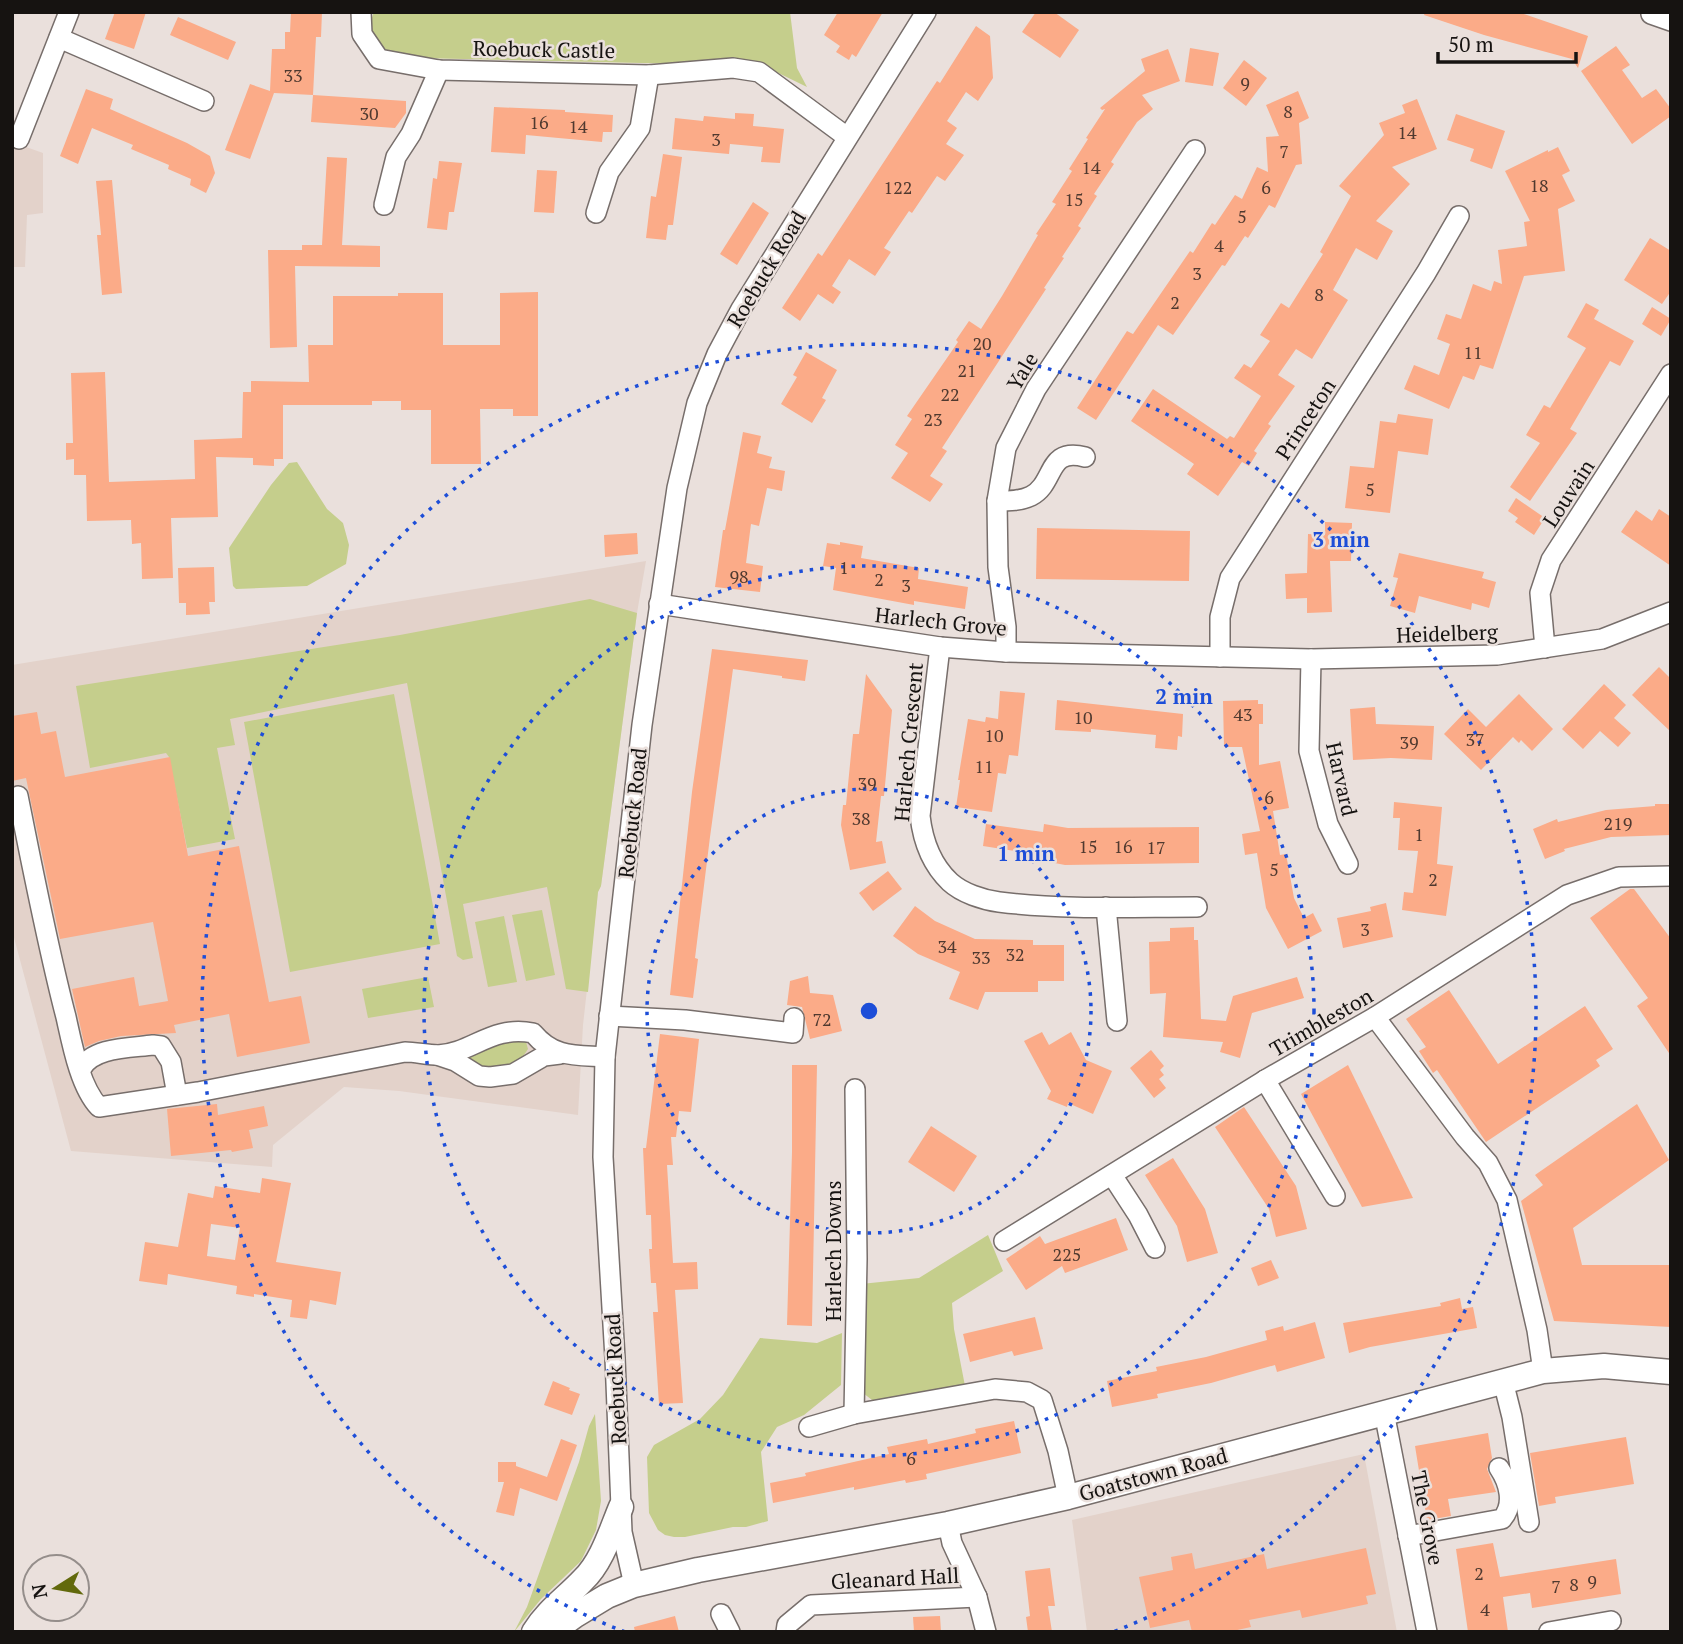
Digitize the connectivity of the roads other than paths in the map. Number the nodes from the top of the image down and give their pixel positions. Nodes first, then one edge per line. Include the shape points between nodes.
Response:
1 (69, 12) edge
2 (361, 12) edge
3 (926, 12) edge
4 (1651, 14) dead end
5 (1671, 21) edge
6 (60, 38) junction
7 (439, 70) junction
8 (649, 75) junction
9 (204, 101) dead end
10 (847, 137) junction
11 (19, 139) dead end
12 (1195, 150) dead end
13 (384, 205) dead end
14 (596, 213) dead end
15 (1459, 216) dead end
16 (1671, 374) edge
17 (1086, 457) dead end
18 (997, 502) junction
19 (659, 604) junction
20 (1671, 612) edge
21 (940, 647) junction
22 (1545, 648) junction
23 (1006, 652) junction
24 (1220, 657) junction
25 (1311, 659) junction
26 (18, 796) dead end
27 (1348, 863) dead end
28 (1671, 876) edge
29 (1105, 907) junction
30 (1197, 907) dead end
31 (609, 1016) junction
32 (1376, 1017) junction
33 (794, 1018) dead end
34 (1117, 1021) dead end
35 (560, 1054) junction
36 (437, 1055) junction
37 (605, 1056) junction
38 (80, 1069) junction
39 (1265, 1080) junction
40 (855, 1089) dead end
41 (177, 1095) junction
42 (1112, 1175) junction
43 (1335, 1196) dead end
44 (1004, 1241) dead end
45 (1155, 1248) dead end
46 (1543, 1371) junction
47 (1671, 1372) edge
48 (1503, 1381) junction
49 (1384, 1412) junction
50 (854, 1414) junction
51 (809, 1427) dead end
52 (1499, 1468) dead end
53 (1068, 1497) junction
54 (621, 1507) junction
55 (1529, 1522) dead end
56 (948, 1524) junction
57 (1408, 1536) junction
58 (634, 1586) junction
59 (977, 1597) junction
60 (1611, 1621) dead end
61 (534, 1632) edge
62 (552, 1632) edge
63 (786, 1632) edge
64 (986, 1632) edge
65 (1427, 1632) edge
66 (1549, 1632) edge

1 - 6 street
2 - 7 street, Roebuck Castle via 362,34 379,59
3 - 10 street, Roebuck Road
4 - 5 street
6 - 9 street
6 - 11 street
7 - 8 street, Roebuck Castle
7 - 13 street via 396,157
8 - 10 street, Roebuck Castle via 733,68 759,72
8 - 14 street via 640,128 609,172
10 - 19 street, Roebuck Road via 741,309 697,403 677,488
12 - 18 street, Yale via 1036,388 1006,448
15 - 24 street, Princeton via 1230,578 1220,617
16 - 22 street, Louvain via 1551,560 1539,593
17 - 18 street via 1072,453 1058,459 1034,495
18 - 23 street, Yale
19 - 21 street, Harlech Grove
19 - 31 street, Roebuck Road
20 - 22 street, Heidelberg via 1602,639
21 - 23 street, Harlech Grove
21 - 29 street, Harlech Crescent via 919,816 932,861 951,884 997,902
22 - 25 street, Heidelberg via 1497,655
23 - 24 street, Harlech Grove
24 - 25 street, Heidelberg
25 - 27 street, Harvard via 1309,751 1328,824
26 - 38 street via 48,948
28 - 32 street, Trimbleston via 1619,877 1567,895
29 - 30 street, Harlech Crescent
29 - 34 street
31 - 33 street via 793,1033
31 - 37 street, Roebuck Road
32 - 39 street, Trimbleston
32 - 46 street via 1488,1163 1507,1200
35 - 36 street via 544,1056 513,1074 490,1077
35 - 36 street via 547,1048 533,1032 521,1030 488,1036
35 - 37 street
36 - 41 street via 405,1052
37 - 54 street, Roebuck Road via 603,1157
38 - 41 street via 90,1098 99,1107
38 - 41 street via 95,1054 161,1046 171,1062
39 - 42 street, Trimbleston
39 - 43 street
40 - 50 street, Harlech Downs
42 - 44 street, Trimbleston
42 - 45 street
46 - 47 main road, Goatstown Road via 1604,1366
46 - 48 main road, Goatstown Road
48 - 49 main road, Goatstown Road
48 - 55 street
49 - 53 main road, Goatstown Road
49 - 57 street, The Grove
50 - 51 street
50 - 53 street via 995,1389 1027,1392 1042,1400
52 - 57 street via 1510,1499 1502,1519
53 - 56 main road, Goatstown Road
54 - 58 street, Roebuck Road
54 - 61 main road via 585,1579 553,1607
56 - 58 main road, Goatstown Road
56 - 59 street
57 - 65 street, The Grove
58 - 62 main road via 607,1596
59 - 63 street, Gleanard Hall via 811,1605 787,1625
59 - 64 street
60 - 66 street

